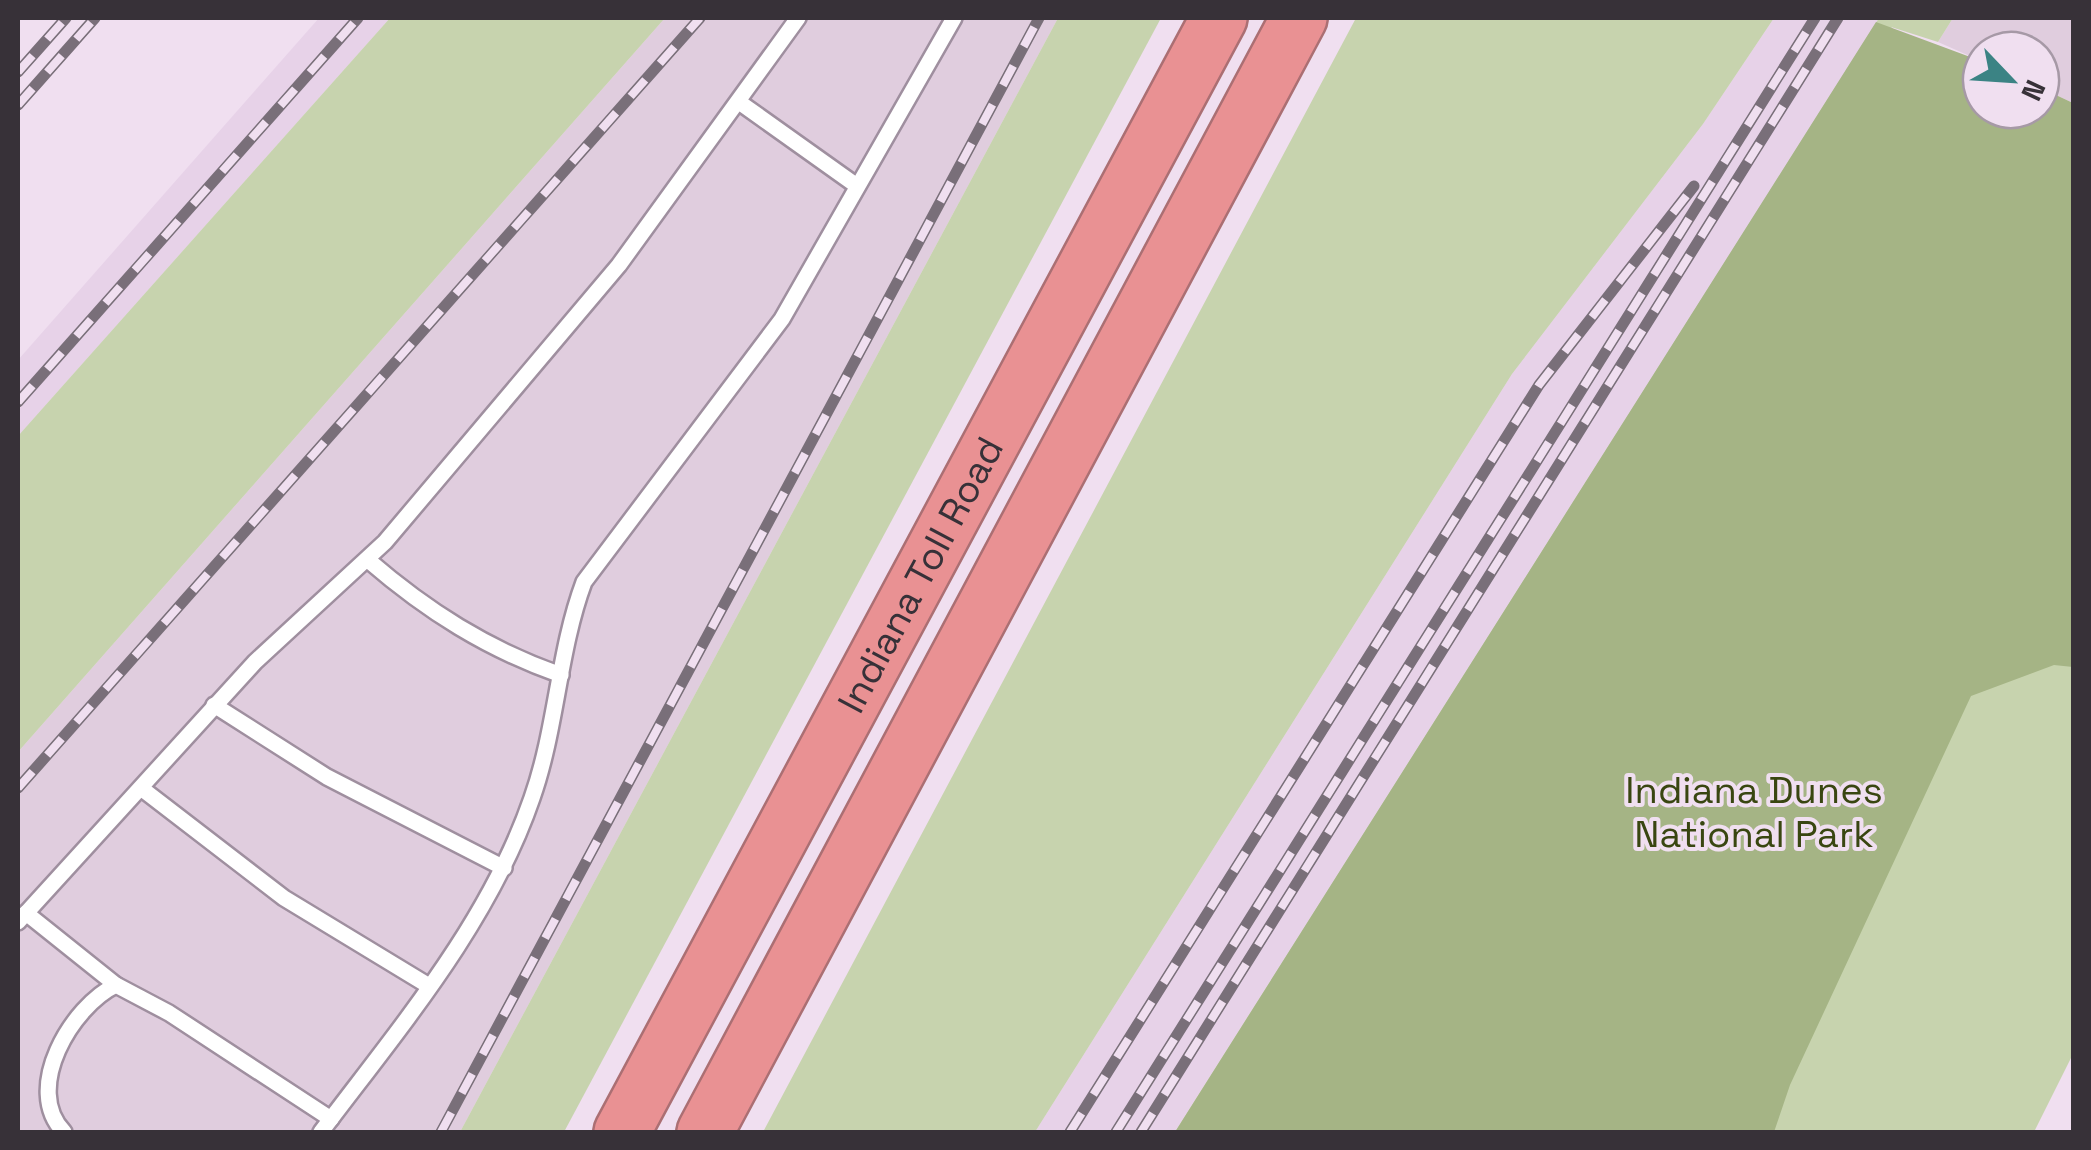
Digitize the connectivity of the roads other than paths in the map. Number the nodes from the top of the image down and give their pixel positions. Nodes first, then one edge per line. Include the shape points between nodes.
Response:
1 (798, 18) edge
2 (954, 18) edge
3 (1219, 18) edge
4 (1300, 18) edge
5 (740, 102) junction
6 (858, 186) junction
7 (368, 560) junction
8 (560, 675) junction
9 (214, 706) junction
10 (142, 788) junction
11 (504, 868) junction
12 (22, 918) edge
13 (116, 985) junction
14 (429, 986) junction
15 (326, 1126) edge
16 (64, 1132) edge
17 (622, 1132) edge
18 (705, 1132) edge

1 - 5 lane
2 - 6 lane
3 - 17 highway, Indiana Toll Road
4 - 18 highway, Indiana Toll Road
5 - 6 lane
5 - 7 lane via 619,265
6 - 8 lane via 782,319 584,582
7 - 8 lane via 488,647
7 - 9 lane
8 - 11 lane via 533,796
9 - 10 lane
9 - 11 lane via 327,777
10 - 12 lane
10 - 14 lane via 284,898
11 - 14 lane
12 - 13 lane
13 - 15 lane via 169,1012
13 - 16 lane via 95,995 71,1026 52,1068 48,1096
14 - 15 lane

